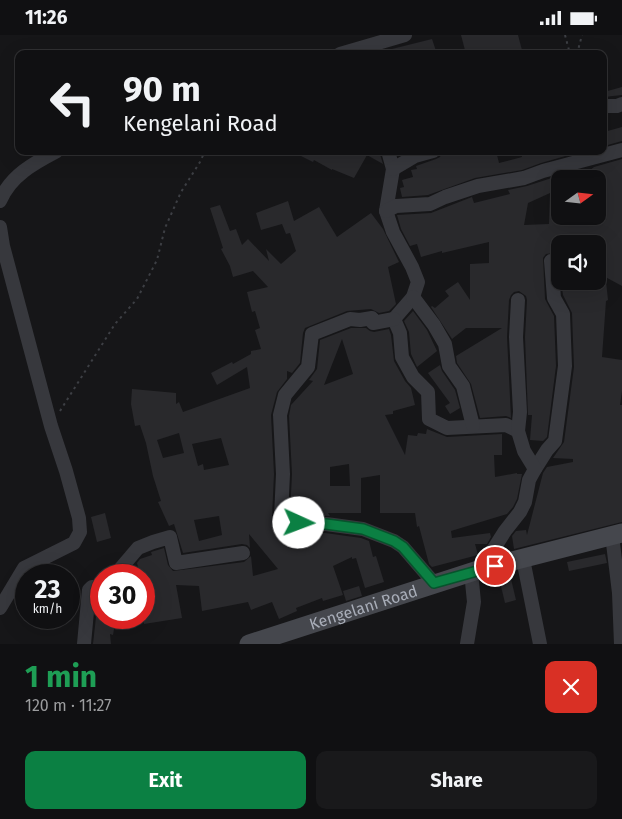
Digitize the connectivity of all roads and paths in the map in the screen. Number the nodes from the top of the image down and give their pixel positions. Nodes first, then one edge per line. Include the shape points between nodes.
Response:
1 (405, 35) edge
2 (565, 35) edge
3 (582, 35) edge
4 (354, 50) edge
5 (569, 50) edge
6 (578, 50) edge
7 (622, 104) edge
8 (607, 106) edge
9 (622, 150) edge
10 (607, 154) edge
11 (50, 155) edge
12 (203, 155) edge
13 (389, 155) edge
14 (418, 155) edge
15 (603, 155) edge
16 (393, 169) junction
17 (0, 201) edge
18 (386, 211) junction
19 (0, 227) edge
20 (550, 261) dead end
21 (413, 297) junction
22 (518, 300) dead end
23 (394, 319) junction
24 (51, 426) junction
25 (473, 426) junction
26 (518, 431) junction
27 (535, 469) junction
28 (617, 534) edge
29 (243, 553) dead end
30 (523, 559) junction
31 (124, 564) edge
32 (476, 571) junction
33 (434, 583) junction
34 (90, 589) edge
35 (0, 608) edge
36 (622, 636) edge
37 (260, 642) edge
38 (84, 644) edge
39 (467, 644) edge
40 (540, 644) edge
41 (621, 644) edge

1 - 4 street
2 - 5 path
3 - 6 path
7 - 8 street
9 - 10 street
11 - 17 street via 12,180
12 - 24 path via 182,192 166,228 158,260 137,299 115,324
13 - 16 street
14 - 16 street
15 - 18 street via 524,178 478,186 430,203 396,206
16 - 18 street
18 - 21 street via 418,282
19 - 24 street
20 - 27 street via 554,298 562,314 565,366 555,441
21 - 23 street
21 - 25 street via 445,344 449,366 463,386
22 - 26 street
23 - 25 street via 400,333 402,357 413,377 428,392 429,419 447,427
23 - 33 street via 373,323 372,318 350,319 312,334 308,367 285,395 280,415 281,517 286,523 363,529 394,541
24 - 35 street via 69,480 80,532 74,543 24,567
25 - 26 street via 506,425
26 - 27 street via 524,451
27 - 32 street via 520,512
28 - 30 main road, Kengelani Road
28 - 36 street
29 - 31 street via 176,563 170,537 138,548
30 - 32 main road, Kengelani Road
30 - 40 street
32 - 33 main road, Kengelani Road
32 - 39 street
33 - 37 main road, Kengelani Road
34 - 38 street
36 - 41 street

